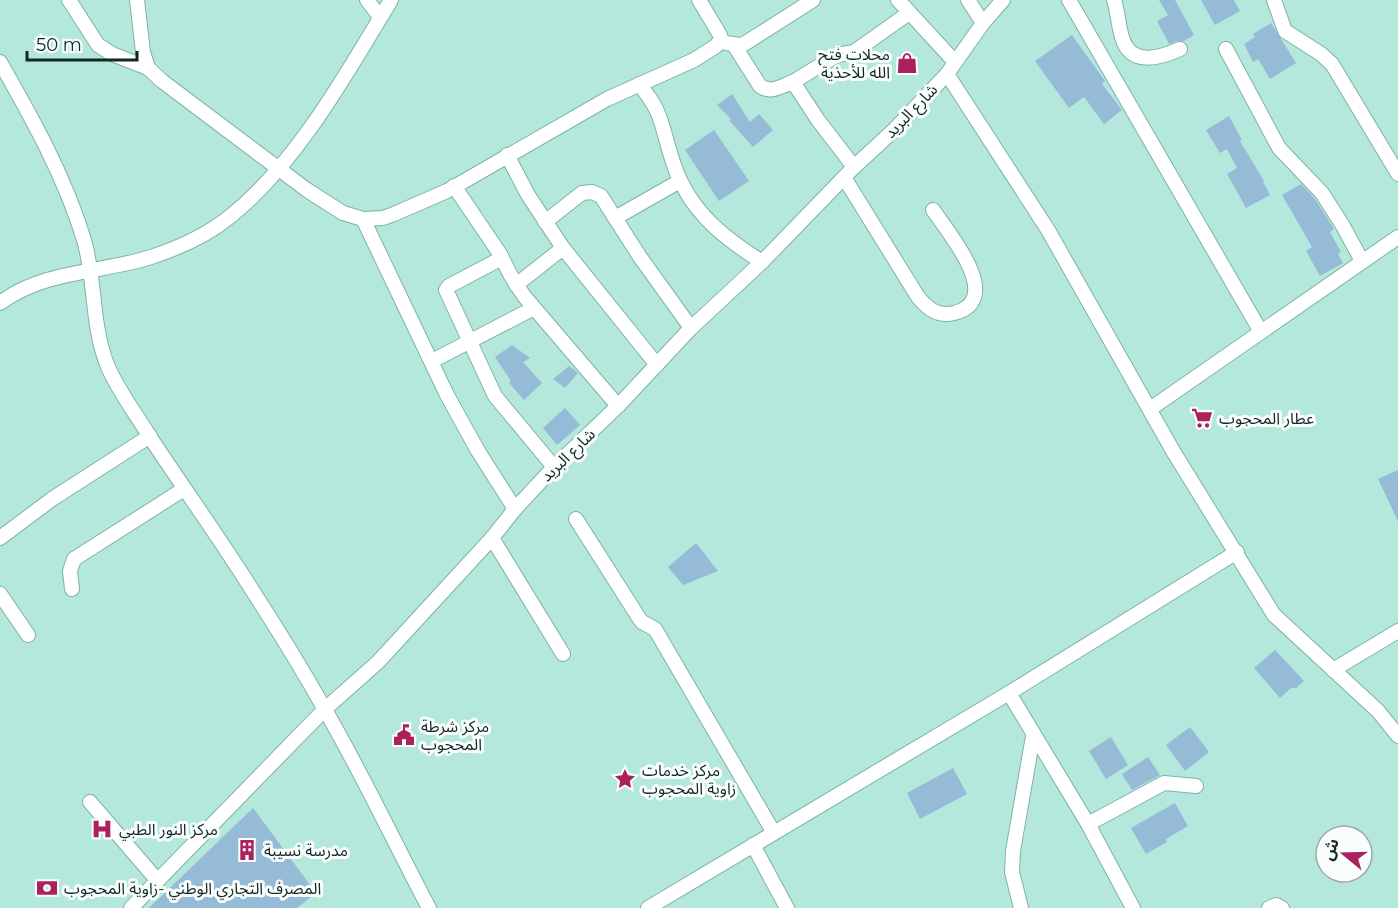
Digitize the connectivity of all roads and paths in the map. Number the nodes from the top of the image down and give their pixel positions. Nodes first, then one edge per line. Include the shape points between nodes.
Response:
1 (69, 0) edge
2 (137, 0) edge
3 (367, 0) edge
4 (390, 0) edge
5 (699, 0) edge
6 (813, 0) edge
7 (898, 0) edge
8 (968, 0) edge
9 (1003, 0) edge
10 (1069, 0) edge
11 (1114, 0) edge
12 (1274, 0) edge
13 (909, 12) junction
14 (380, 17) junction
15 (983, 23) junction
16 (727, 43) junction
17 (1180, 49) dead end
18 (1226, 49) dead end
19 (0, 62) edge
20 (955, 62) junction
21 (148, 68) junction
22 (947, 74) junction
23 (793, 82) junction
24 (639, 84) junction
25 (507, 156) junction
26 (854, 167) junction
27 (279, 170) junction
28 (1398, 174) edge
29 (844, 179) junction
30 (680, 180) junction
31 (454, 186) junction
32 (933, 210) dead end
33 (615, 218) junction
34 (363, 219) junction
35 (545, 222) junction
36 (1398, 237) edge
37 (563, 248) junction
38 (502, 258) junction
39 (762, 261) junction
40 (1362, 261) junction
41 (90, 270) junction
42 (516, 285) junction
43 (2, 297) edge
44 (534, 308) junction
45 (691, 328) junction
46 (1261, 332) junction
47 (469, 341) junction
48 (432, 361) junction
49 (657, 365) junction
50 (618, 406) junction
51 (1149, 409) junction
52 (150, 436) junction
53 (554, 467) junction
54 (184, 489) junction
55 (515, 509) junction
56 (576, 519) dead end
57 (492, 537) junction
58 (0, 538) edge
59 (1237, 552) junction
60 (72, 590) dead end
61 (0, 594) edge
62 (1398, 631) edge
63 (28, 635) dead end
64 (564, 654) dead end
65 (1333, 670) junction
66 (1009, 693) junction
67 (325, 709) junction
68 (1033, 736) junction
69 (1398, 736) edge
70 (1196, 786) dead end
71 (90, 802) dead end
72 (1088, 824) junction
73 (774, 833) junction
74 (753, 845) junction
75 (157, 880) junction
76 (131, 908) edge
77 (429, 908) edge
78 (648, 908) edge
79 (787, 908) edge
80 (1021, 908) edge
81 (1133, 908) edge
82 (1269, 908) edge
83 (1282, 908) edge

1 - 21 street via 98,45
2 - 21 street
3 - 14 street
4 - 14 street
5 - 16 street
6 - 16 street via 744,44
7 - 13 street
8 - 15 street
9 - 15 street, شارع البريد
10 - 46 street
11 - 17 street via 1122,38 1130,50 1156,58
12 - 28 street via 1285,32 1332,64
13 - 20 street
13 - 23 street via 854,52 837,55
14 - 27 street
15 - 20 street, شارع البريد
16 - 23 street via 766,91
16 - 24 street
18 - 40 street via 1279,148 1322,193
19 - 41 street via 69,199
20 - 22 street, شارع البريد
21 - 27 street
22 - 26 street, شارع البريد
22 - 51 street via 1048,230
23 - 26 street
24 - 25 street
24 - 30 street via 659,115
25 - 31 street
25 - 35 street
26 - 29 street, شارع البريد
27 - 34 street via 343,213
27 - 41 street via 231,216 188,242 123,265
29 - 32 street via 918,297 938,313 953,314 969,306 976,286 967,260
29 - 39 street, شارع البريد
30 - 33 street
30 - 39 street via 703,217 738,247
31 - 34 street via 383,218
31 - 38 street
33 - 35 street via 601,196 587,192
33 - 45 street
34 - 48 street
35 - 37 street
36 - 40 street
37 - 42 street
37 - 49 street
38 - 42 street
38 - 47 street via 446,288
39 - 45 street, شارع البريد
40 - 46 street
41 - 43 street via 45,280
41 - 52 street via 95,316 108,367
42 - 44 street
44 - 47 street
44 - 50 street
45 - 49 street, شارع البريد
46 - 51 street
47 - 48 street
47 - 53 street via 495,396
48 - 55 street via 478,451
49 - 50 street, شارع البريد
50 - 53 street, شارع البريد
51 - 59 street
52 - 54 street
52 - 58 street via 62,492
53 - 55 street, شارع البريد
54 - 60 street via 79,554 70,571
54 - 67 street via 232,557
55 - 57 street, شارع البريد
56 - 73 street via 639,618 656,629
57 - 64 street
57 - 67 street, شارع البريد via 378,662
59 - 65 street via 1274,615
59 - 66 street
61 - 63 street
62 - 65 street
65 - 69 street via 1378,711
66 - 68 street
66 - 73 street
67 - 75 street, شارع البريد
67 - 77 street
68 - 72 street
68 - 80 street via 1013,851 1012,872
70 - 72 street via 1164,783
71 - 75 street
72 - 81 street
73 - 74 street
74 - 78 street
74 - 79 street
75 - 76 street, شارع البريد
82 - 83 street

